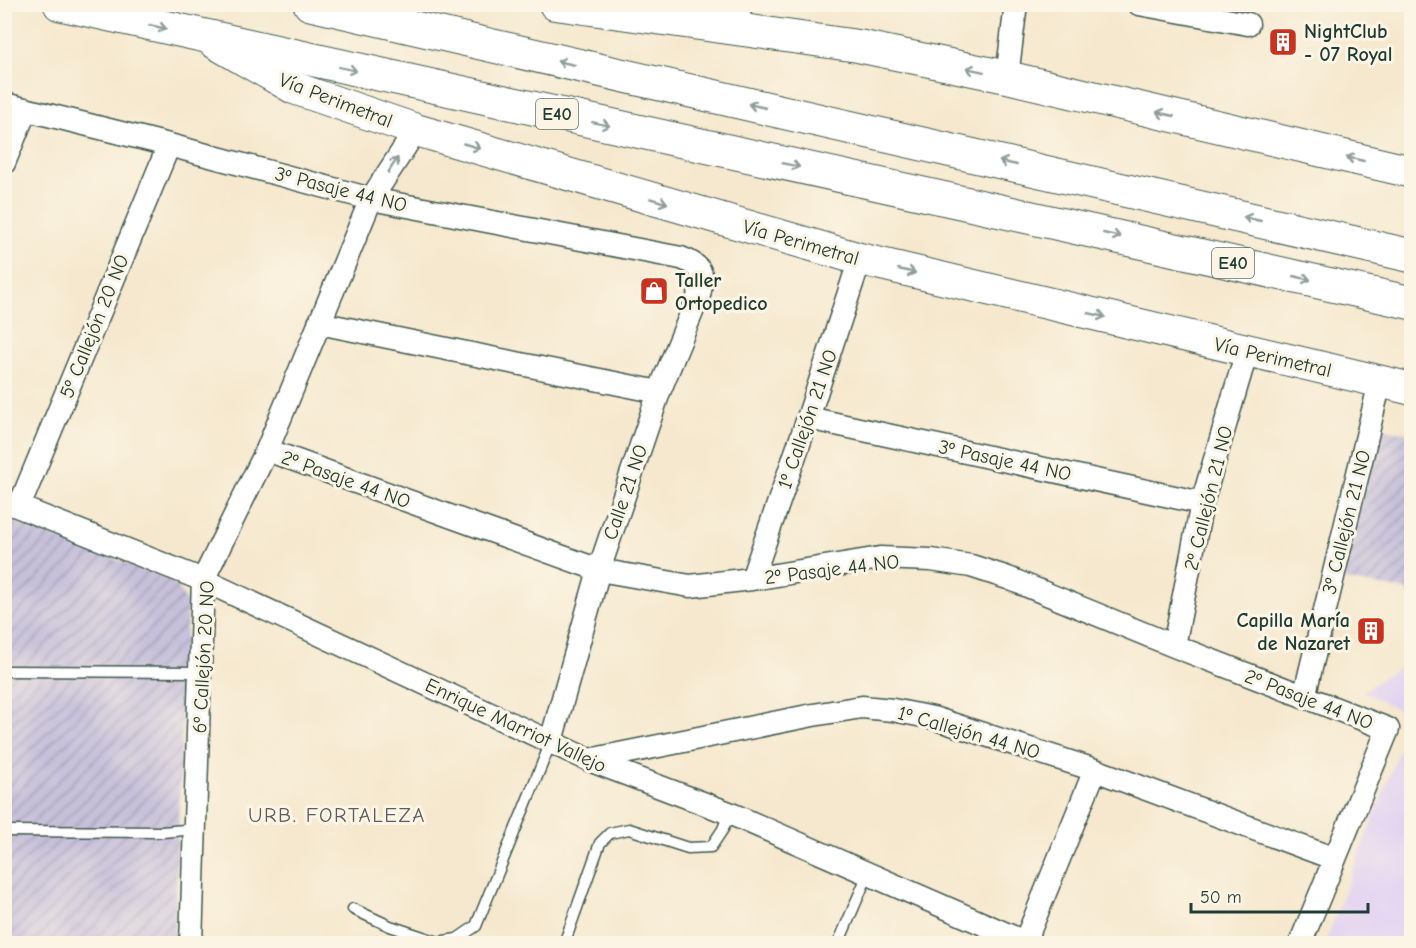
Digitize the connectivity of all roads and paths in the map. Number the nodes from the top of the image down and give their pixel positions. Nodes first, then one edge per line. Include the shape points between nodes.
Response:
1 (60, 4) edge
2 (310, 4) edge
3 (555, 4) edge
4 (689, 4) edge
5 (1016, 4) edge
6 (1139, 4) edge
7 (1178, 8) edge
8 (1248, 24) dead end
9 (208, 38) junction
10 (858, 46) junction
11 (1007, 77) junction
12 (4, 104) edge
13 (27, 109) junction
14 (416, 130) junction
15 (169, 145) junction
16 (4, 163) edge
17 (1412, 172) edge
18 (371, 199) junction
19 (1412, 255) edge
20 (681, 258) joint
21 (860, 259) junction
22 (1412, 303) edge
23 (320, 323) junction
24 (1247, 351) junction
25 (1380, 382) junction
26 (1412, 389) edge
27 (659, 392) junction
28 (808, 418) junction
29 (267, 450) junction
30 (1202, 503) junction
31 (12, 504) edge
32 (599, 570) junction
33 (752, 579) junction
34 (203, 580) junction
35 (1174, 646) junction
36 (4, 671) edge
37 (201, 672) junction
38 (1304, 697) junction
39 (551, 741) junction
40 (590, 760) junction
41 (1095, 770) junction
42 (729, 813) junction
43 (196, 829) junction
44 (4, 831) edge
45 (1335, 858) junction
46 (868, 874) junction
47 (353, 909) dead end
48 (1027, 943) edge
49 (191, 944) edge
50 (564, 944) edge
51 (838, 944) edge
52 (1300, 944) edge

1 -> 9 highway, Vía Perimetral / E40
19 -> 2 highway, E40
3 - 10 main road
4 - 10 street
5 - 11 street
6 - 7 street
7 - 8 street
9 - 14 main road, Vía Perimetral via 294,88
9 -> 22 highway, Vía Perimetral / E40
11 -> 10 main road
17 -> 11 main road
12 - 13 street, 3º Pasaje 44 NO
13 - 15 street, 3º Pasaje 44 NO
13 - 16 street
18 -> 14 street, 6º Callejón 20 NO
14 -> 21 main road, Vía Perimetral
15 - 18 street, 3º Pasaje 44 NO
15 - 31 street, 5º Callejón 20 NO
18 - 20 street, 3º Pasaje 44 NO
18 - 23 street, 6º Callejón 20 NO
20 - 27 street, Calle 21 NO via 699,269 703,280
21 -> 24 main road, Vía Perimetral
21 - 28 street, 1º Callejón 21 NO
23 - 27 street
23 - 29 street, 6º Callejón 20 NO
24 - 25 main road, Vía Perimetral
24 - 30 street, 2º Callejón 21 NO
25 - 26 main road, Vía Perimetral
25 - 38 street, 3º Callejón 21 NO
27 - 32 street, Calle 21 NO
28 - 30 street, 3º Pasaje 44 NO
28 - 33 street, 1º Callejón 21 NO
29 - 32 street, 2º Pasaje 44 NO
29 - 34 street, 6º Callejón 20 NO
30 - 35 street, 2º Callejón 21 NO
31 - 34 street, Enrique Marriot Vallejo
32 - 33 street, 2º Pasaje 44 NO via 690,586
32 - 39 street, Calle 21 NO
33 - 35 street, 2º Pasaje 44 NO via 880,558 971,566
34 - 37 street, 6º Callejón 20 NO
34 - 39 street, Enrique Marriot Vallejo
35 - 38 street, 2º Pasaje 44 NO
36 - 37 lane
37 - 43 street, 6º Callejón 20 NO
38 - 45 street, 2º Pasaje 44 NO via 1388,729
39 - 40 street, Enrique Marriot Vallejo
39 - 47 lane via 476,926 457,939 438,942
40 - 41 street, 1º Callejón 44 NO via 862,707 933,718
40 - 42 street, Enrique Marriot Vallejo
41 - 45 street, 1º Callejón 44 NO
41 - 48 street
42 - 46 street, Enrique Marriot Vallejo
42 - 50 lane via 711,847 688,848 629,829 610,833 600,843
43 - 44 lane
43 - 49 street, 6º Callejón 20 NO
45 - 52 street
46 - 48 street, Enrique Marriot Vallejo
46 - 51 lane

